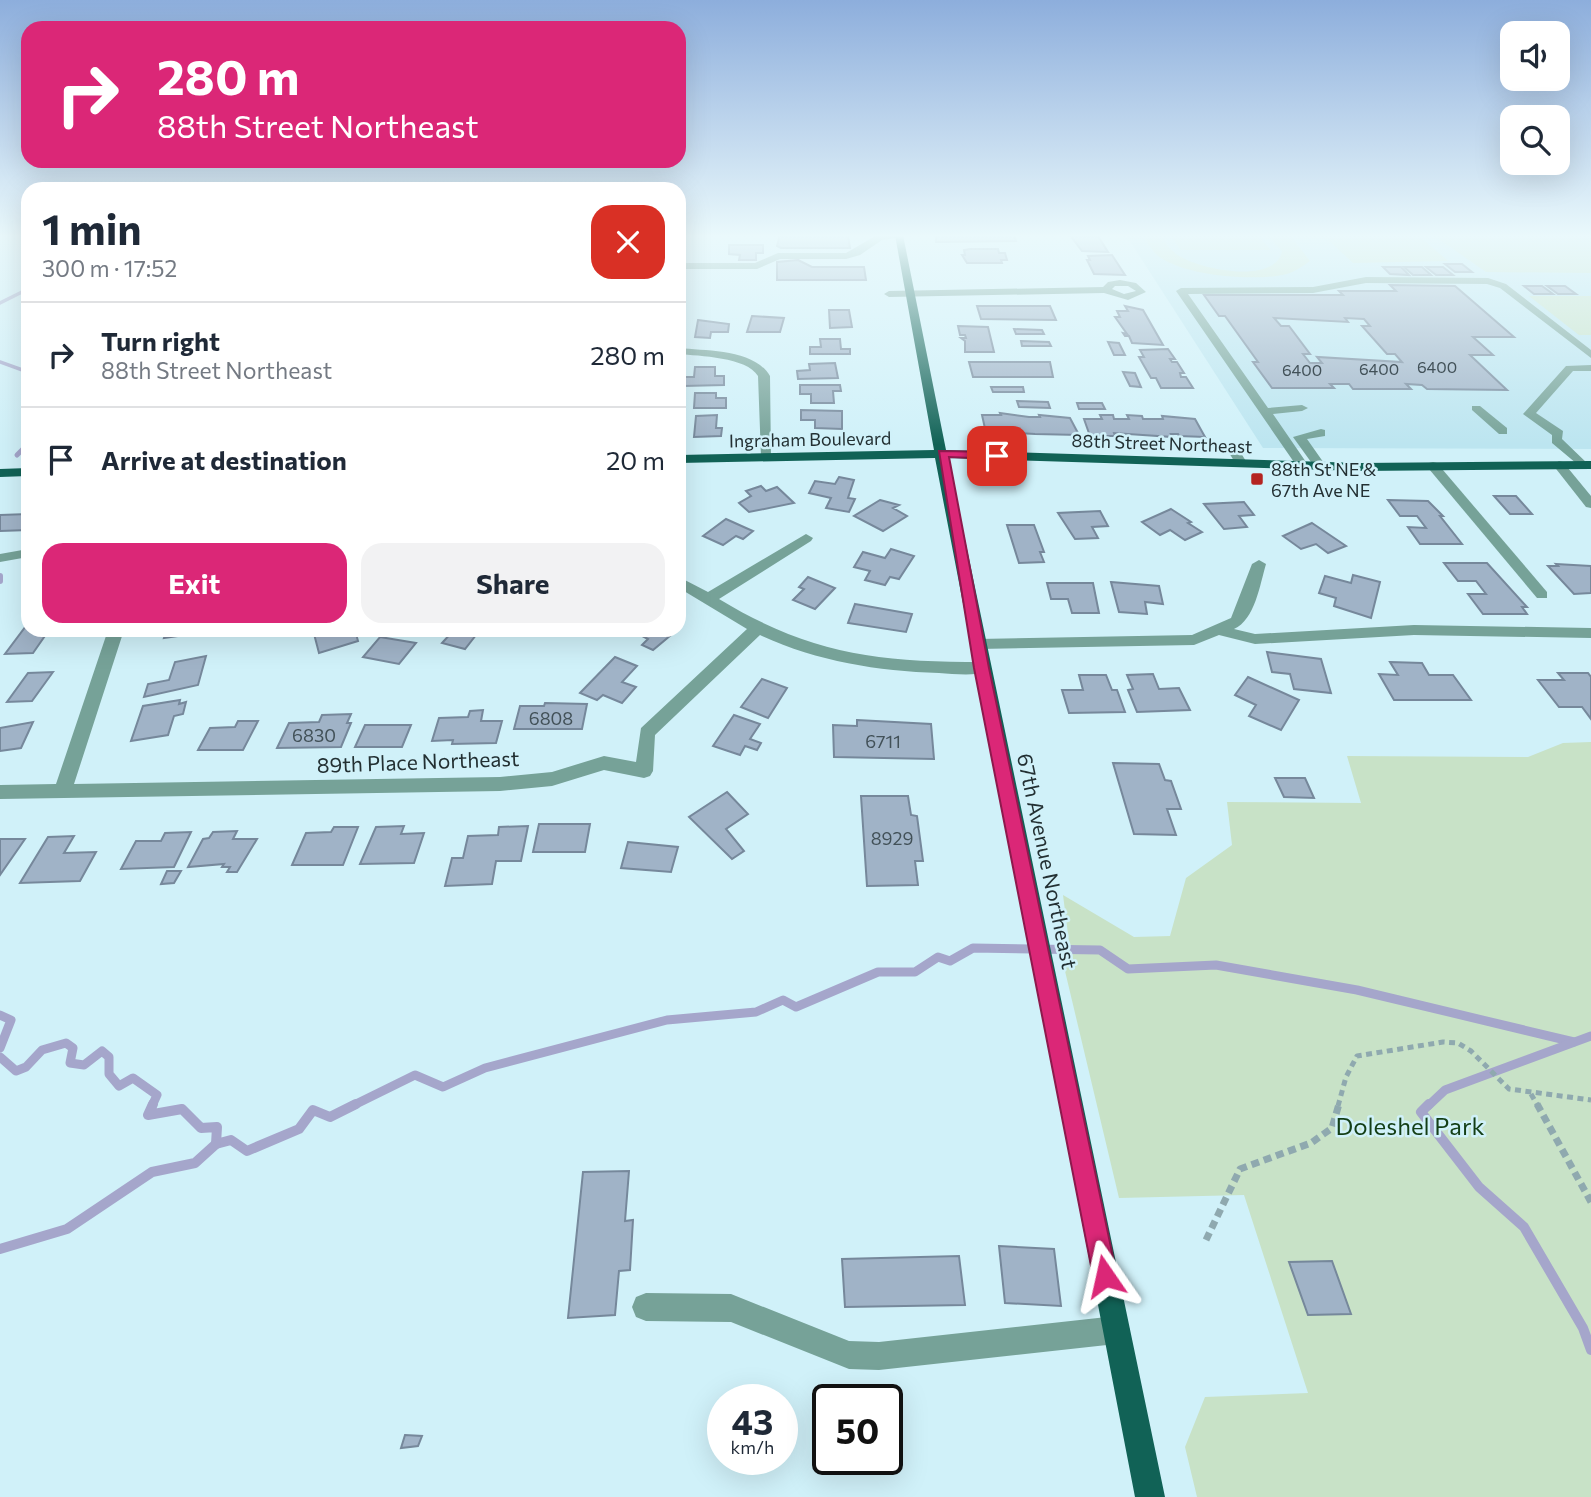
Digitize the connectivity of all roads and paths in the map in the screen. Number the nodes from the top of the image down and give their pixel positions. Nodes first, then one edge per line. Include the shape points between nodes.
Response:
1 (913, 305) edge
2 (1191, 305) edge
3 (1527, 305) edge
4 (686, 351) edge
5 (1591, 355) edge
6 (1591, 368) edge
7 (1302, 408) dead end
8 (1476, 408) dead end
9 (1266, 413) junction
10 (1503, 431) dead end
11 (1321, 433) dead end
12 (1231, 446) dead end
13 (943, 454) junction
14 (767, 457) junction
15 (686, 459) edge
16 (1241, 463) junction
17 (1303, 465) junction
18 (1559, 465) junction
19 (1587, 465) edge
20 (1320, 466) junction
21 (1433, 466) junction
22 (21, 472) edge
23 (0, 473) edge
24 (1591, 504) edge
25 (806, 538) dead end
26 (21, 554) edge
27 (0, 558) edge
28 (1259, 564) dead end
29 (686, 586) edge
30 (1542, 595) dead end
31 (709, 598) junction
32 (758, 628) junction
33 (1219, 630) junction
34 (1591, 633) edge
35 (114, 637) edge
36 (978, 644) junction
37 (982, 668) junction
38 (63, 790) junction
39 (0, 792) edge
40 (1530, 1093) junction
41 (1591, 1100) edge
42 (1591, 1202) edge
43 (1206, 1240) dead end
44 (646, 1307) dead end
45 (1116, 1330) junction
46 (1150, 1497) edge

1 - 13 main road, 67th Avenue Northeast
2 - 9 street
3 - 5 street
4 - 14 street via 729,356 760,369
6 - 19 street via 1570,368 1529,414 1559,434 1556,439
7 - 9 street
8 - 10 street
9 - 17 street
11 - 20 street via 1299,437
12 - 16 street
13 - 14 main road, Ingraham Boulevard
13 - 16 main road, 88th Street Northeast
13 - 36 main road, 67th Avenue Northeast
14 - 15 main road, Ingraham Boulevard
16 - 17 main road, 88th Street Northeast
17 - 20 main road, 88th Street Northeast
18 - 19 main road, 88th Street Northeast
18 - 21 main road, 88th Street Northeast
18 - 24 street
20 - 21 main road, 88th Street Northeast
21 - 30 street
22 - 23 main road
25 - 31 street
26 - 27 street
28 - 33 street via 1244,609 1236,622
29 - 31 street
31 - 32 street
32 - 37 street via 835,654 898,666
32 - 38 street, 89th Place Northeast via 647,733 644,771 604,763 552,779 500,784
33 - 34 street via 1255,639 1414,630
33 - 36 street via 1195,640
35 - 38 street
36 - 37 main road, 67th Avenue Northeast
37 - 45 main road, 67th Avenue Northeast
38 - 39 street, 89th Place Northeast
40 - 41 path
40 - 42 path
40 - 43 path via 1509,1089 1458,1042 1357,1056 1346,1076 1332,1128 1311,1143 1240,1168
44 - 45 street via 731,1308 849,1355
45 - 46 main road, 67th Avenue Northeast

